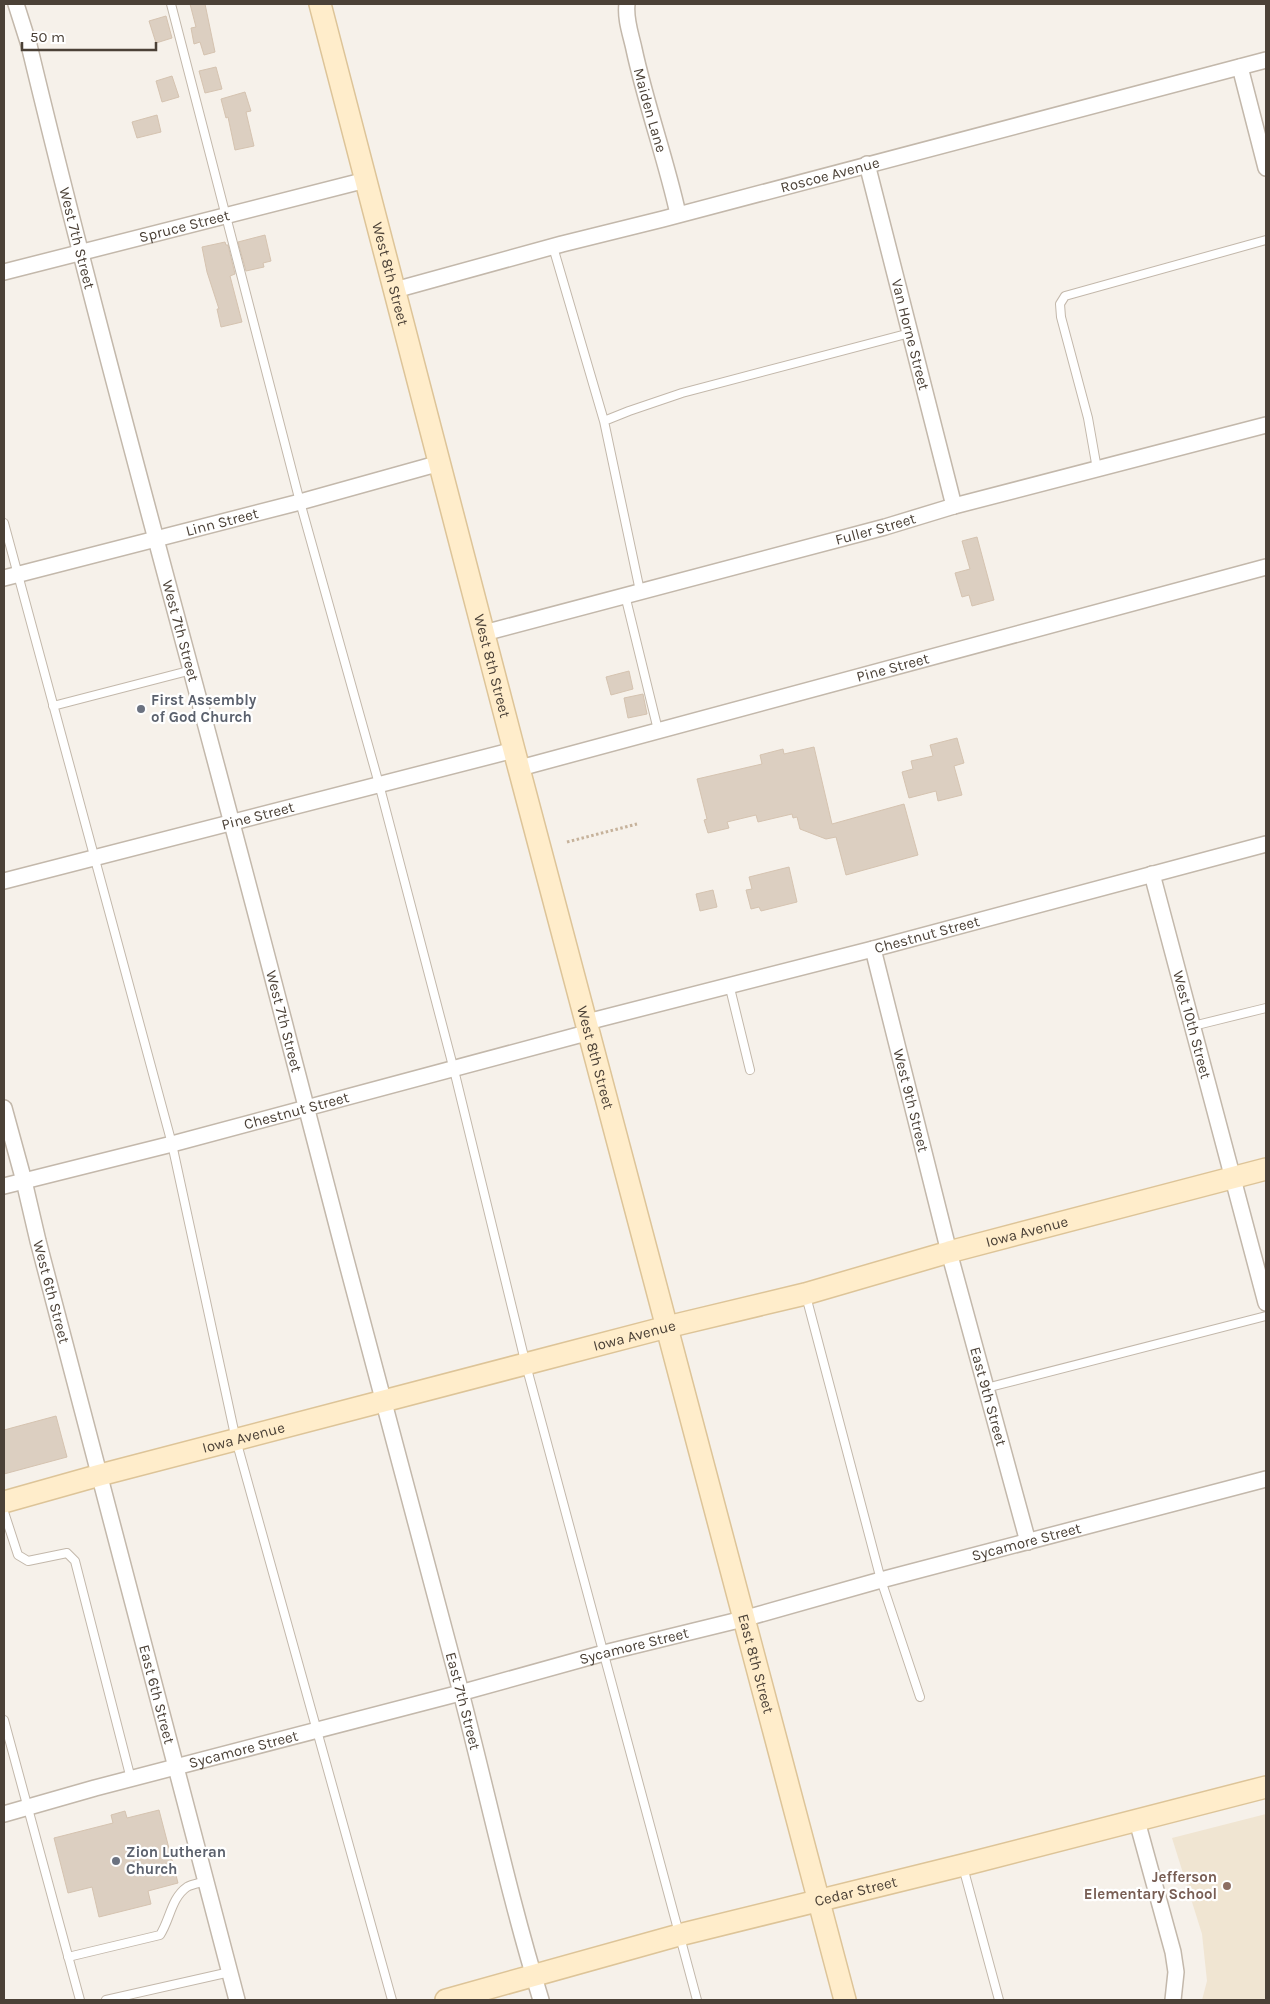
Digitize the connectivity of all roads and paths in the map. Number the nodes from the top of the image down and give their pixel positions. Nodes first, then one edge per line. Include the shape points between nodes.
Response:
1 (16, 4) edge
2 (171, 4) edge
3 (320, 4) edge
4 (627, 4) edge
5 (1266, 60) edge
6 (1240, 67) junction
7 (867, 164) junction
8 (1266, 168) edge
9 (366, 180) junction
10 (678, 214) junction
11 (227, 215) junction
12 (1266, 240) edge
13 (553, 247) junction
14 (82, 253) junction
15 (4, 272) edge
16 (395, 290) junction
17 (910, 333) junction
18 (604, 421) junction
19 (1266, 425) edge
20 (440, 463) junction
21 (1097, 469) junction
22 (300, 502) junction
23 (954, 506) junction
24 (4, 523) edge
25 (157, 540) junction
26 (1266, 567) edge
27 (11, 576) edge
28 (640, 591) junction
29 (625, 595) junction
30 (484, 633) junction
31 (192, 670) junction
32 (53, 706) junction
33 (658, 730) junction
34 (517, 759) junction
35 (379, 784) junction
36 (231, 822) junction
37 (637, 824) dead end
38 (567, 842) dead end
39 (1266, 844) edge
40 (94, 858) junction
41 (1152, 874) junction
42 (4, 882) edge
43 (873, 949) junction
44 (729, 984) junction
45 (1266, 1008) edge
46 (1193, 1026) junction
47 (588, 1027) junction
48 (454, 1070) junction
49 (750, 1070) dead end
50 (4, 1108) edge
51 (305, 1108) junction
52 (172, 1144) junction
53 (1266, 1169) edge
54 (1232, 1177) junction
55 (24, 1181) junction
56 (4, 1186) edge
57 (949, 1252) junction
58 (805, 1294) junction
59 (1266, 1303) edge
60 (1266, 1316) edge
61 (667, 1327) junction
62 (526, 1365) junction
63 (986, 1388) junction
64 (384, 1401) junction
65 (236, 1440) junction
66 (100, 1475) junction
67 (1266, 1479) edge
68 (4, 1502) edge
69 (4, 1512) edge
70 (1028, 1542) junction
71 (881, 1580) junction
72 (743, 1619) junction
73 (604, 1652) junction
74 (460, 1693) junction
75 (920, 1698) dead end
76 (4, 1720) edge
77 (316, 1731) junction
78 (176, 1766) junction
79 (131, 1779) junction
80 (1266, 1788) edge
81 (27, 1808) junction
82 (4, 1814) edge
83 (1137, 1821) junction
84 (963, 1865) junction
85 (206, 1881) junction
86 (818, 1901) junction
87 (679, 1935) junction
88 (68, 1957) junction
89 (230, 1972) junction
90 (533, 1976) junction
91 (80, 2000) edge
92 (106, 2000) edge
93 (238, 2000) edge
94 (392, 2000) edge
95 (446, 2000) edge
96 (540, 2000) edge
97 (697, 2000) edge
98 (845, 2000) edge
99 (1000, 2000) edge
100 (1173, 2000) edge

1 - 14 street, West 7th Street
2 - 11 lane
3 - 9 main road, West 8th Street
4 - 10 street, Maiden Lane via 641,80
5 - 6 street, Roscoe Avenue
6 - 7 street, Roscoe Avenue
6 - 8 street
7 - 10 street, Roscoe Avenue
7 - 17 street, Van Horne Street
9 - 11 street, Spruce Street
9 - 16 main road, West 8th Street
10 - 13 street, Roscoe Avenue
11 - 14 street, Spruce Street
11 - 22 lane
12 - 21 lane via 1064,296 1060,304 1061,316 1088,418
13 - 16 street, Roscoe Avenue
13 - 18 lane
14 - 15 street, Spruce Street
14 - 25 street, West 7th Street
16 - 20 main road, West 8th Street
17 - 18 lane via 682,394
17 - 23 street, Van Horne Street
18 - 28 lane
19 - 21 street, Fuller Street
20 - 22 street, Linn Street
20 - 30 main road, West 8th Street
21 - 23 street, Fuller Street
22 - 25 street, Linn Street
22 - 35 lane
23 - 28 street, Fuller Street via 838,540
24 - 27 lane
25 - 27 street, Linn Street
25 - 31 street, West 7th Street
26 - 33 street, Pine Street
27 - 32 lane
28 - 29 street, Fuller Street
29 - 30 street, Fuller Street
29 - 33 lane
30 - 34 main road, West 8th Street
31 - 32 lane
31 - 36 street, West 7th Street
32 - 40 lane
33 - 34 street, Pine Street
34 - 35 street, Pine Street
34 - 47 main road, West 8th Street
35 - 36 street, Pine Street
35 - 48 lane
36 - 40 street, Pine Street
36 - 51 street, West 7th Street
37 - 38 path
39 - 41 street, Chestnut Street
40 - 42 street, Pine Street
40 - 52 lane
41 - 43 street, Chestnut Street
41 - 46 street, West 10th Street
43 - 44 street, Chestnut Street
43 - 57 street, West 9th Street
44 - 47 street, Chestnut Street
44 - 49 lane
45 - 46 lane
46 - 54 street, West 10th Street
47 - 48 street, Chestnut Street
47 - 61 main road, West 8th Street
48 - 51 street, Chestnut Street
48 - 62 lane
50 - 55 street, West 6th Street
51 - 52 street, Chestnut Street
51 - 64 street, West 7th Street
52 - 55 street, Chestnut Street
52 - 65 lane
53 - 54 main road, Iowa Avenue
54 - 57 main road, Iowa Avenue
54 - 59 street, West 10th Street
55 - 56 street, Chestnut Street
55 - 66 street, West 6th Street
57 - 58 main road, Iowa Avenue
57 - 63 street, East 9th Street
58 - 61 main road, Iowa Avenue
58 - 71 lane
60 - 63 lane
61 - 62 main road, Iowa Avenue
61 - 72 main road, East 8th Street
62 - 64 main road, Iowa Avenue
62 - 73 lane
63 - 70 street, East 9th Street
64 - 65 main road, Iowa Avenue
64 - 74 street, East 7th Street
65 - 66 main road, Iowa Avenue
65 - 77 lane
66 - 68 main road, Iowa Avenue
66 - 78 street, East 6th Street
67 - 70 street, Sycamore Street
69 - 79 lane via 18,1555 28,1561 67,1554 75,1561
70 - 71 street, Sycamore Street
71 - 72 street, Sycamore Street
71 - 75 lane
72 - 73 street, Sycamore Street
72 - 86 main road, East 8th Street
73 - 74 street, Sycamore Street
73 - 87 lane
74 - 77 street, Sycamore Street
74 - 90 street, East 7th Street
76 - 81 lane
77 - 78 street, Sycamore Street
77 - 94 lane
78 - 79 street, Sycamore Street
78 - 85 street, East 6th Street
79 - 81 street, Sycamore Street
80 - 83 main road, Cedar Street
81 - 82 street, Sycamore Street
81 - 88 lane
83 - 84 main road, Cedar Street
83 - 100 street via 1173,1952 1176,1972
84 - 86 main road, Cedar Street
84 - 99 lane
85 - 88 lane via 188,1886 180,1894 160,1935
85 - 89 street, East 6th Street
86 - 87 main road, Cedar Street
86 - 98 main road, East 8th Street
87 - 90 main road, Cedar Street
87 - 97 lane
88 - 91 lane
89 - 92 lane
89 - 93 street, East 6th Street
90 - 95 main road, Cedar Street via 496,1990
90 - 96 street, East 7th Street

